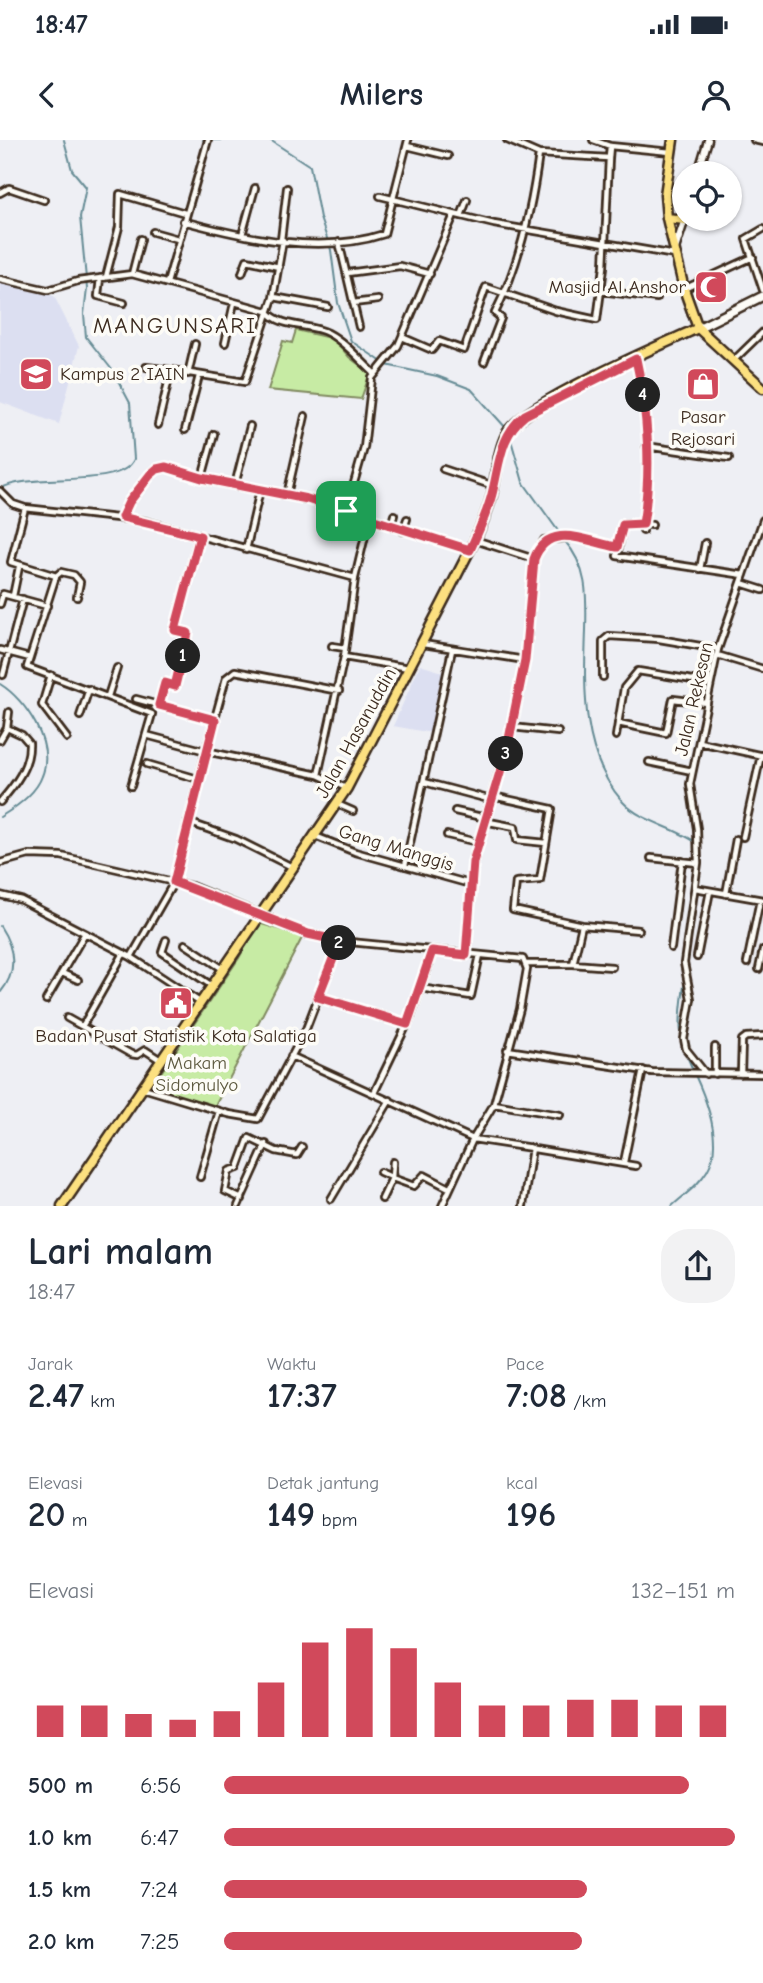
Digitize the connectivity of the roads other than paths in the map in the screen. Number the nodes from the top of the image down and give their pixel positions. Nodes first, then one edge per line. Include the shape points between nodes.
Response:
1 (507, 140) edge
2 (593, 140) edge
3 (673, 140) edge
4 (708, 140) edge
5 (754, 140) edge
6 (763, 142) edge
7 (208, 143) edge
8 (408, 143) edge
9 (610, 146) junction
10 (671, 152) junction
11 (539, 154) junction
12 (448, 156) dead end
13 (609, 158) junction
14 (702, 161) edge
15 (255, 188) dead end
16 (287, 188) dead end
17 (0, 193) edge
18 (380, 196) dead end
19 (394, 199) junction
20 (44, 200) dead end
21 (467, 200) dead end
22 (185, 213) junction
23 (454, 215) junction
24 (461, 216) junction
25 (667, 218) junction
26 (672, 218) edge
27 (183, 221) junction
28 (524, 229) junction
29 (763, 229) edge
30 (681, 231) edge
31 (153, 232) dead end
32 (242, 235) junction
33 (141, 239) dead end
34 (178, 239) junction
35 (282, 240) junction
36 (337, 242) junction
37 (605, 243) junction
38 (674, 253) junction
39 (753, 257) junction
40 (279, 267) junction
41 (242, 273) dead end
42 (347, 273) junction
43 (132, 274) junction
44 (430, 274) junction
45 (103, 277) junction
46 (0, 279) edge
47 (167, 283) junction
48 (684, 289) junction
49 (763, 290) edge
50 (601, 291) junction
51 (505, 294) junction
52 (763, 296) edge
53 (274, 297) junction
54 (657, 298) dead end
55 (378, 300) dead end
56 (124, 303) dead end
57 (234, 303) junction
58 (354, 303) junction
59 (328, 307) dead end
60 (267, 312) junction
61 (359, 327) dead end
62 (698, 328) junction
63 (763, 332) edge
64 (402, 337) junction
65 (226, 343) dead end
66 (195, 344) dead end
67 (636, 359) junction
68 (484, 362) dead end
69 (732, 362) junction
70 (146, 367) dead end
71 (171, 370) junction
72 (374, 373) junction
73 (188, 374) junction
74 (199, 376) junction
75 (763, 388) edge
76 (305, 415) dead end
77 (158, 425) dead end
78 (250, 426) dead end
79 (185, 430) dead end
80 (214, 434) dead end
81 (646, 446) junction
82 (729, 458) dead end
83 (443, 469) dead end
84 (202, 478) junction
85 (235, 485) junction
86 (494, 486) junction
87 (260, 490) junction
88 (0, 491) edge
89 (287, 495) junction
90 (25, 508) junction
91 (346, 511) junction
92 (394, 515) dead end
93 (122, 517) junction
94 (369, 519) junction
95 (407, 519) dead end
96 (763, 520) edge
97 (652, 525) dead end
98 (391, 526) junction
99 (643, 528) junction
100 (403, 531) junction
101 (200, 536) junction
102 (475, 540) junction
103 (705, 543) dead end
104 (617, 547) junction
105 (246, 550) junction
106 (470, 550) junction
107 (534, 559) junction
108 (19, 567) junction
109 (700, 569) junction
110 (744, 575) junction
111 (56, 576) junction
112 (355, 578) junction
113 (741, 583) junction
114 (763, 590) edge
115 (13, 596) junction
116 (77, 597) dead end
117 (23, 599) junction
118 (0, 604) edge
119 (47, 606) junction
120 (423, 644) junction
121 (332, 646) dead end
122 (345, 648) junction
123 (0, 650) edge
124 (453, 650) junction
125 (8, 652) junction
126 (718, 652) junction
127 (344, 657) junction
128 (30, 658) junction
129 (525, 660) junction
130 (117, 668) dead end
131 (410, 668) junction
132 (763, 669) edge
133 (3, 675) dead end
134 (51, 675) junction
135 (603, 677) dead end
136 (711, 683) junction
137 (89, 689) junction
138 (339, 691) junction
139 (108, 696) junction
140 (136, 699) dead end
141 (707, 703) junction
142 (159, 705) junction
143 (9, 712) dead end
144 (80, 716) dead end
145 (215, 720) junction
146 (618, 723) junction
147 (512, 727) junction
148 (7, 728) junction
149 (558, 732) dead end
150 (146, 735) junction
151 (616, 736) dead end
152 (66, 738) dead end
153 (0, 740) edge
154 (699, 742) junction
155 (205, 751) junction
156 (762, 756) edge
157 (649, 762) dead end
158 (147, 764) dead end
159 (692, 771) junction
160 (318, 775) junction
161 (198, 779) junction
162 (424, 782) junction
163 (131, 786) dead end
164 (347, 788) junction
165 (493, 798) junction
166 (0, 802) edge
167 (336, 804) junction
168 (353, 811) dead end
169 (455, 811) dead end
170 (485, 820) junction
171 (188, 822) junction
172 (447, 835) dead end
173 (315, 836) junction
174 (743, 837) dead end
175 (736, 839) dead end
176 (477, 842) junction
177 (546, 843) junction
178 (651, 858) dead end
179 (682, 861) junction
180 (0, 863) edge
181 (698, 863) junction
182 (405, 866) junction
183 (295, 869) junction
184 (174, 882) junction
185 (470, 884) junction
186 (698, 889) junction
187 (710, 891) junction
188 (726, 894) junction
189 (0, 895) edge
190 (762, 900) edge
191 (262, 915) junction
192 (582, 925) junction
193 (639, 930) dead end
194 (85, 933) junction
195 (166, 940) dead end
196 (340, 941) junction
197 (185, 944) dead end
198 (671, 948) dead end
199 (763, 950) edge
200 (432, 951) junction
201 (124, 953) junction
202 (466, 955) junction
203 (480, 956) junction
204 (131, 957) junction
205 (697, 957) dead end
206 (747, 963) dead end
207 (527, 964) junction
208 (573, 964) junction
209 (612, 967) dead end
210 (759, 969) dead end
211 (224, 970) junction
212 (62, 972) junction
213 (78, 980) dead end
214 (212, 987) junction
215 (420, 988) junction
216 (318, 997) junction
217 (46, 1000) dead end
218 (201, 1003) junction
219 (67, 1018) dead end
220 (407, 1024) junction
221 (83, 1026) junction
222 (763, 1036) edge
223 (715, 1047) dead end
224 (507, 1050) junction
225 (291, 1056) junction
226 (162, 1061) junction
227 (643, 1070) junction
228 (703, 1074) junction
229 (715, 1074) junction
230 (741, 1074) junction
231 (763, 1074) edge
232 (143, 1088) junction
233 (374, 1093) junction
234 (390, 1100) junction
235 (494, 1104) junction
236 (219, 1111) junction
237 (560, 1115) dead end
238 (473, 1139) junction
239 (266, 1144) junction
240 (302, 1147) dead end
241 (533, 1149) junction
242 (393, 1162) dead end
243 (624, 1162) junction
244 (636, 1166) dead end
245 (380, 1172) dead end
246 (200, 1177) dead end
247 (391, 1177) junction
248 (449, 1188) junction
249 (242, 1199) junction
250 (331, 1199) dead end
251 (382, 1199) dead end
252 (62, 1206) edge
253 (238, 1206) edge
254 (442, 1206) edge
255 (523, 1206) edge

1 - 11 street
2 - 9 street
3 - 10 main road
4 - 14 street
5 - 6 street
7 - 22 street
8 - 12 street
8 - 19 street
9 - 10 street
9 - 13 street
10 - 25 main road
11 - 13 street
11 - 28 street
13 - 37 street
15 - 32 street
16 - 35 street
17 - 20 street via 9,188
18 - 19 street
19 - 23 street
19 - 36 street via 384,234
21 - 24 street
22 - 27 street
22 - 45 street via 120,194 118,227
23 - 24 street
23 - 44 street
24 - 28 street
25 - 26 main road
25 - 38 main road
27 - 32 street
27 - 34 street
28 - 37 street
28 - 51 street
29 - 39 street via 747,237
30 - 38 street
31 - 34 street
32 - 35 street
33 - 43 street
34 - 47 street
35 - 36 street
35 - 40 street
36 - 42 street
37 - 38 street
37 - 50 street
38 - 48 main road
39 - 48 street
39 - 49 street
40 - 41 street via 247,260
40 - 53 street
42 - 44 street via 400,266
42 - 58 street
43 - 45 street
43 - 47 street
44 - 64 street
45 - 46 street via 48,290
45 - 56 street via 98,296
47 - 57 street
48 - 62 main road
50 - 51 street via 597,320
50 - 54 street
51 - 64 street via 485,288 464,350 439,341 432,350
51 - 68 street via 495,313 501,318
52 - 62 main road
53 - 59 street
53 - 60 street
55 - 58 street
57 - 60 street
57 - 65 street
58 - 61 street
60 - 72 street via 275,320 332,335
60 - 74 street via 246,382
62 - 67 main road, Jalan Hasanuddin
62 - 69 main road
63 - 69 street
64 - 72 street via 390,359
66 - 73 street
67 - 81 street
67 - 86 main road, Jalan Hasanuddin via 534,410 511,427
69 - 75 main road
70 - 71 street
71 - 73 street
71 - 77 street
72 - 91 street via 364,448
73 - 74 street
74 - 79 street
76 - 89 street
78 - 85 street
80 - 84 street
81 - 82 street
81 - 99 street
83 - 86 street
84 - 85 street
84 - 93 street via 166,467 157,469
85 - 87 street
86 - 102 main road, Jalan Hasanuddin
87 - 89 street
87 - 105 street
88 - 90 street
89 - 91 street
90 - 93 street
90 - 108 street via 11,562
91 - 94 street
92 - 98 street
93 - 101 street
94 - 98 street
94 - 112 street
95 - 100 street
96 - 110 street, Jalan Rekesan
97 - 99 street
98 - 100 street
99 - 104 street via 623,525
100 - 106 street
101 - 105 street
101 - 142 street via 175,630 188,633 175,686 165,683
102 - 106 main road, Jalan Hasanuddin
102 - 107 street
103 - 109 street
104 - 107 street via 569,536 539,544
104 - 109 street via 618,557
105 - 112 street
106 - 120 main road, Jalan Hasanuddin
107 - 129 street
108 - 111 street
108 - 115 street
109 - 110 street
110 - 113 street, Jalan Rekesan
111 - 116 street via 61,572 77,577
111 - 119 street
112 - 122 street
113 - 114 street
113 - 126 street, Jalan Rekesan
115 - 117 street
115 - 118 street via 4,594
117 - 119 street
117 - 125 street
119 - 128 street
120 - 124 street
120 - 131 main road, Jalan Hasanuddin
121 - 122 street
122 - 127 street
123 - 125 street
124 - 129 street
124 - 162 street
125 - 128 street
125 - 133 street
126 - 132 street
126 - 135 street via 651,638 609,636 603,641
126 - 136 street, Jalan Rekesan
127 - 131 street
127 - 138 street
128 - 134 street via 27,667
129 - 147 street
130 - 139 street
131 - 164 main road, Jalan Hasanuddin
134 - 137 street
134 - 152 street via 41,705
136 - 141 street, Jalan Rekesan
136 - 146 street via 638,671 624,688
137 - 139 street
137 - 144 street
138 - 145 street via 235,671 226,678
138 - 160 street
139 - 150 street via 152,714
140 - 142 street
141 - 146 street via 673,699 666,733
141 - 154 street, Jalan Rekesan
142 - 145 street
143 - 148 street
145 - 155 street
146 - 151 street
147 - 149 street
147 - 165 street
148 - 153 street
148 - 166 street via 22,735 30,750 20,777
150 - 155 street
150 - 163 street
154 - 156 street
154 - 159 street, Jalan Rekesan
155 - 160 street
155 - 161 street
156 - 174 street
157 - 159 street
158 - 161 street
159 - 181 street, Jalan Rekesan
160 - 164 street
161 - 171 street
162 - 165 street
162 - 182 street
164 - 167 main road, Jalan Hasanuddin
165 - 170 street
165 - 177 street via 551,808
167 - 168 street
167 - 173 main road, Jalan Hasanuddin
169 - 170 street
170 - 176 street
170 - 177 street via 515,827 517,840
171 - 183 street via 236,839
171 - 184 street
172 - 176 street
173 - 182 street, Gang Manggis
173 - 183 main road, Jalan Hasanuddin
175 - 188 street
176 - 185 street
177 - 192 street via 540,880 516,881 513,910
178 - 179 street
179 - 181 street
179 - 198 street
180 - 184 street via 46,854
181 - 186 street, Jalan Rekesan
182 - 185 street, Gang Manggis
183 - 191 main road, Jalan Hasanuddin
184 - 191 street
184 - 204 street
185 - 202 street
186 - 187 street
186 - 228 street, Jalan Rekesan via 684,963 691,999 686,1049
187 - 188 street
187 - 205 street
188 - 190 street
189 - 194 street via 21,900
190 - 206 street
191 - 196 street
191 - 211 main road, Jalan Hasanuddin
192 - 193 street
192 - 208 street
194 - 201 street
194 - 212 street
195 - 214 street via 162,952
196 - 200 street
196 - 216 street
197 - 211 street
199 - 210 street
200 - 202 street
200 - 215 street
201 - 204 street
201 - 221 street
202 - 203 street
203 - 207 street via 519,957
203 - 215 street via 471,996
204 - 218 street
207 - 208 street
207 - 224 street
208 - 209 street
211 - 214 main road, Jalan Hasanuddin
212 - 213 street
212 - 217 street
214 - 218 main road, Jalan Hasanuddin
215 - 220 street
216 - 220 street
216 - 225 street
218 - 226 main road, Jalan Hasanuddin
219 - 221 street
220 - 233 street
221 - 226 street via 131,1054 145,1050
222 - 230 street via 742,1040
223 - 229 street
224 - 227 street
224 - 235 street
225 - 233 street
225 - 236 street via 258,1119
226 - 232 main road, Jalan Hasanuddin
227 - 228 street
227 - 243 street
228 - 229 street
229 - 230 street
230 - 231 street
232 - 236 street
232 - 252 main road, Jalan Hasanuddin
233 - 234 street
234 - 238 street
234 - 250 street
235 - 237 street
235 - 238 street
236 - 246 street
238 - 241 street
238 - 248 street
239 - 240 street via 294,1156
239 - 249 street
239 - 249 street via 249,1138 238,1168 229,1171 224,1182 225,1191
241 - 243 street
241 - 255 street
242 - 247 street
243 - 244 street
245 - 247 street
247 - 248 street via 414,1186 426,1175
247 - 251 street
248 - 254 street
249 - 253 street

